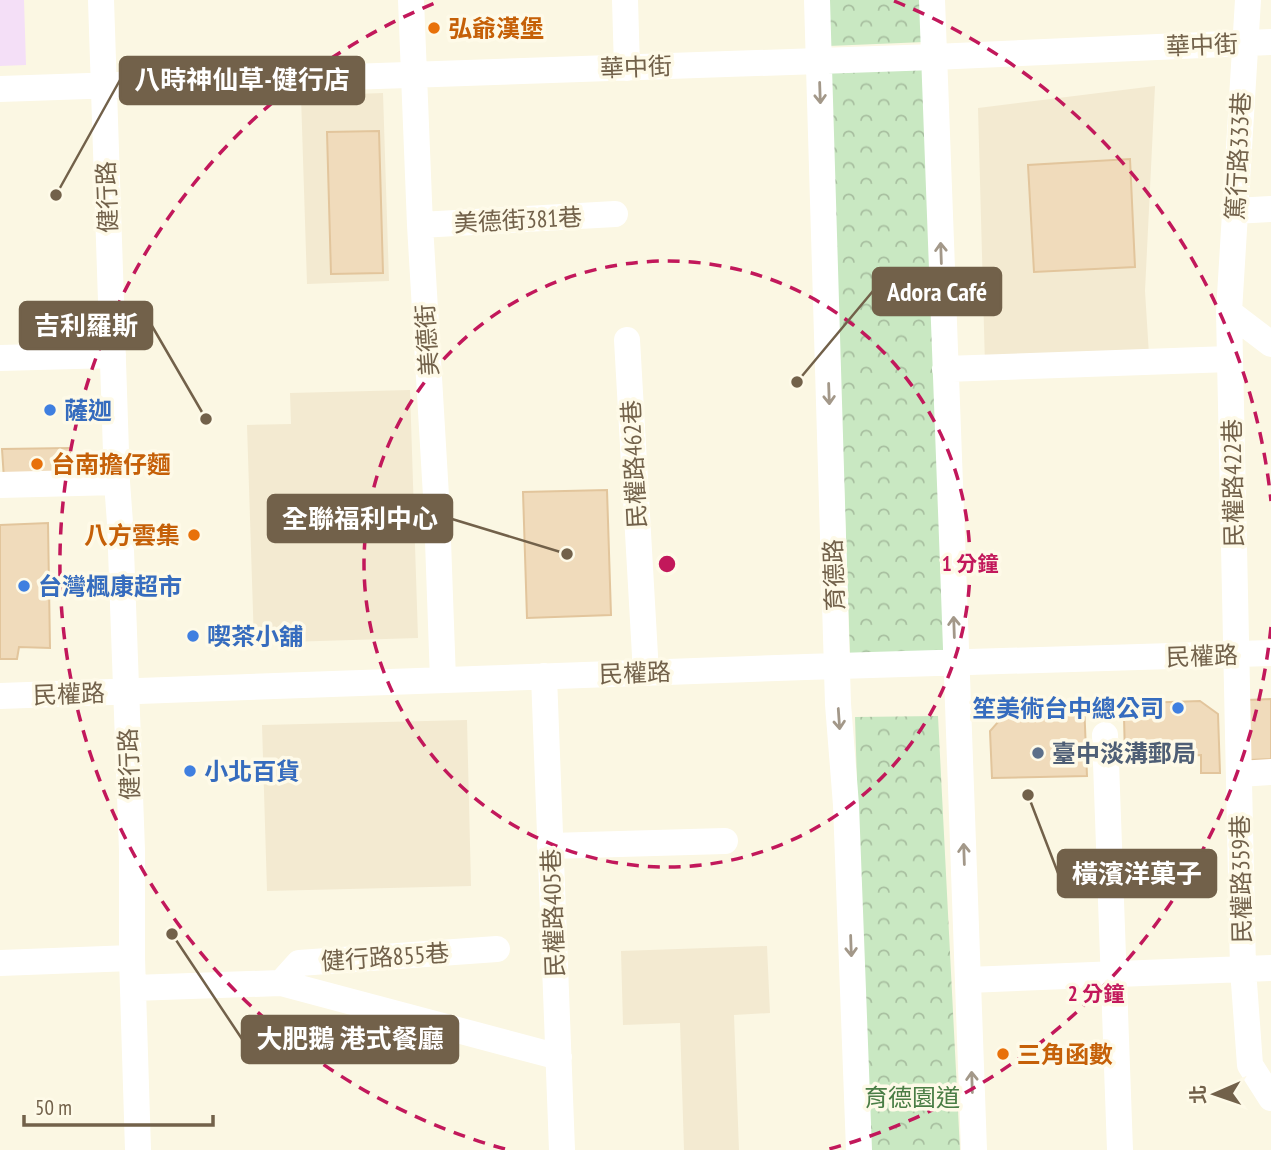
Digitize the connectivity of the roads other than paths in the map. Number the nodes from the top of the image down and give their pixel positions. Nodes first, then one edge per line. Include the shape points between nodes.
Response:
1 (102, 0) edge
2 (411, 0) edge
3 (625, 0) edge
4 (817, 0) edge
5 (932, 0) edge
6 (1248, 0) edge
7 (1271, 42) edge
8 (1245, 43) junction
9 (934, 57) junction
10 (820, 61) junction
11 (627, 68) junction
12 (413, 75) junction
13 (104, 86) junction
14 (0, 89) edge
15 (1271, 209) edge
16 (1234, 211) junction
17 (615, 214) dead end
18 (420, 225) junction
19 (1229, 312) junction
20 (627, 340) dead end
21 (1271, 344) edge
22 (113, 355) junction
23 (0, 358) edge
24 (1230, 359) junction
25 (946, 369) junction
26 (117, 482) junction
27 (0, 485) edge
28 (1271, 653) edge
29 (1237, 655) junction
30 (956, 663) junction
31 (837, 667) junction
32 (646, 673) junction
33 (544, 677) junction
34 (443, 680) junction
35 (126, 691) junction
36 (0, 696) edge
37 (1105, 735) dead end
38 (1271, 772) edge
39 (1239, 774) junction
40 (725, 841) dead end
41 (550, 846) junction
42 (497, 949) dead end
43 (132, 958) junction
44 (0, 963) edge
45 (1271, 968) edge
46 (1243, 969) junction
47 (1113, 974) junction
48 (968, 980) junction
49 (281, 983) junction
50 (133, 988) junction
51 (559, 1056) junction
52 (1271, 1098) edge
53 (138, 1150) edge
54 (562, 1150) edge
55 (859, 1150) edge
56 (974, 1150) edge
57 (1120, 1150) edge

1 - 13 street, 健行路
2 - 12 street, 美德街
3 - 11 street
4 - 10 street, 育德路
5 - 9 street
6 - 8 street, 篤行路333巷
7 - 8 street, 華中街
8 - 9 street, 華中街
8 - 16 street, 篤行路333巷
9 - 10 street, 華中街
25 -> 9 street
10 - 11 street, 華中街
10 -> 31 street, 育德路
11 - 12 street, 華中街
12 - 13 street, 華中街
12 - 18 street, 美德街
13 - 14 street, 華中街
13 - 22 street, 健行路
15 - 16 street
16 - 19 street, 篤行路333巷
17 - 18 street, 美德街381巷
18 - 34 street, 美德街
19 - 21 street
19 - 24 street, 民權路422巷
20 - 32 street, 民權路462巷
22 - 23 street
22 - 26 street, 健行路
24 - 25 street
24 - 29 street, 民權路422巷
30 -> 25 street
26 - 27 street
26 - 35 street, 健行路
28 - 29 street, 民權路
29 - 30 street, 民權路
29 - 39 street, 民權路359巷
30 - 31 street, 民權路
48 -> 30 street
31 - 32 street, 民權路
31 -> 55 street, 育德路
32 - 33 street, 民權路
33 - 34 street, 民權路
33 - 41 street, 民權路405巷
34 - 35 street, 民權路
35 - 36 street, 民權路
35 - 43 street, 健行路
37 - 47 street
38 - 39 street
39 - 46 street, 民權路359巷
40 - 41 street
41 - 51 street, 民權路405巷
42 - 49 street, 健行路855巷 via 299,963
43 - 44 street
43 - 50 street, 健行路
45 - 46 street
46 - 47 street
46 - 52 street, 民權路359巷 via 1250,1065
47 - 48 street
47 - 57 street
56 -> 48 street
49 - 50 street
49 - 51 street
50 - 53 street, 健行路
51 - 54 street, 民權路405巷

